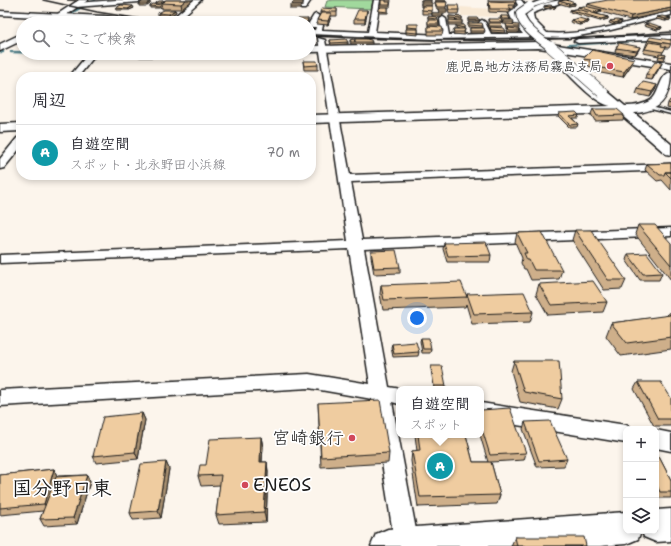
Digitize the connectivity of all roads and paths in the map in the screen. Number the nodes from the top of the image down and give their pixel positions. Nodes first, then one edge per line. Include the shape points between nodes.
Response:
1 (84, 0) edge
2 (139, 0) edge
3 (198, 0) edge
4 (308, 0) edge
5 (377, 0) edge
6 (518, 0) edge
7 (551, 0) edge
8 (565, 0) edge
9 (76, 5) junction
10 (303, 8) edge
11 (0, 13) edge
12 (671, 13) edge
13 (44, 16) edge
14 (60, 16) edge
15 (178, 16) edge
16 (443, 19) edge
17 (482, 22) edge
18 (316, 25) edge
19 (527, 34) junction
20 (544, 34) junction
21 (371, 35) junction
22 (446, 37) junction
23 (489, 37) junction
24 (671, 37) edge
25 (16, 39) edge
26 (316, 40) edge
27 (316, 42) edge
28 (321, 45) junction
29 (2, 46) edge
30 (557, 46) junction
31 (16, 47) edge
32 (316, 47) edge
33 (86, 60) edge
34 (671, 66) edge
35 (77, 72) edge
36 (671, 75) edge
37 (620, 107) junction
38 (649, 107) junction
39 (671, 113) edge
40 (334, 118) junction
41 (316, 119) edge
42 (16, 127) edge
43 (0, 128) edge
44 (16, 146) edge
45 (671, 151) edge
46 (0, 166) edge
47 (671, 167) edge
48 (345, 179) junction
49 (671, 232) edge
50 (356, 244) junction
51 (0, 259) edge
52 (390, 394) edge
53 (0, 398) edge
54 (484, 411) edge
55 (623, 434) edge
56 (659, 440) edge
57 (671, 442) edge
58 (671, 525) edge
59 (659, 526) edge
60 (623, 528) edge
61 (400, 546) edge

1 - 9 street
2 - 9 street
3 - 15 street
4 - 10 street
5 - 21 street
6 - 19 street via 522,5 512,13 515,22
7 - 37 street, bridge via 530,6 520,13 526,26
8 - 20 street via 530,12 531,22
9 - 14 street
11 - 13 street
12 - 20 street via 575,35
16 - 22 street
17 - 23 street
18 - 28 street via 320,25
19 - 20 street
19 - 23 street
21 - 22 street
21 - 28 street
22 - 23 street
24 - 30 street via 562,42
25 - 29 street
26 - 28 street
27 - 28 street
28 - 30 street
28 - 32 street
28 - 40 street
29 - 31 street
30 - 34 street
30 - 37 street via 550,53 602,100
33 - 35 street
36 - 38 street via 657,102
37 - 38 street
37 - 40 street
37 - 45 street
38 - 39 lane
40 - 41 street
40 - 48 street
42 - 43 street
44 - 46 street
47 - 48 street
48 - 50 street
49 - 50 street
50 - 51 street
50 - 52 street
52 - 53 street via 309,381
52 - 61 street
54 - 55 street
56 - 57 street
58 - 59 main road
60 - 61 main road

